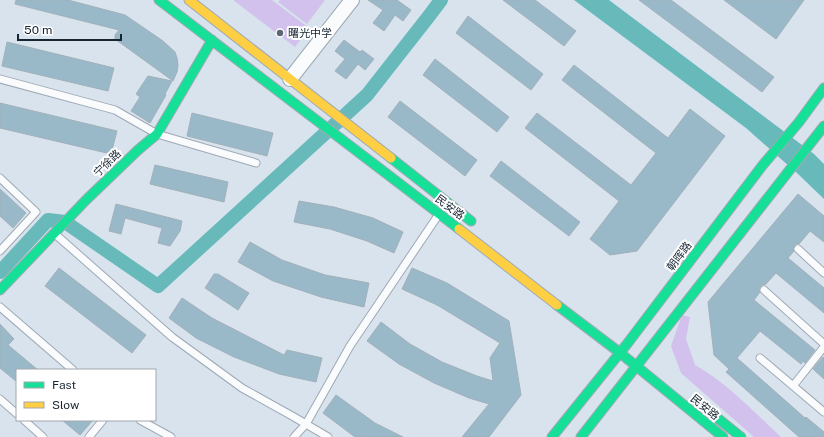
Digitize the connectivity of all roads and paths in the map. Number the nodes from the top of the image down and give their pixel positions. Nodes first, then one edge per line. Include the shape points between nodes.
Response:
1 (159, 0) edge
2 (189, 0) edge
3 (352, 0) edge
4 (212, 40) junction
5 (0, 79) edge
6 (290, 79) junction
7 (824, 88) edge
8 (813, 103) junction
9 (820, 112) dead end
10 (822, 129) edge
11 (157, 134) junction
12 (256, 163) dead end
13 (0, 178) edge
14 (439, 214) junction
15 (477, 226) dead end
16 (57, 232) junction
17 (1, 249) edge
18 (798, 250) dead end
19 (824, 273) edge
20 (0, 290) edge
21 (764, 290) dead end
22 (0, 307) edge
23 (824, 344) edge
24 (824, 347) edge
25 (635, 351) junction
26 (619, 352) junction
27 (760, 358) dead end
28 (637, 366) junction
29 (72, 369) edge
30 (793, 386) junction
31 (0, 399) edge
32 (710, 412) dead end
33 (824, 412) edge
34 (16, 413) edge
35 (25, 421) edge
36 (101, 421) edge
37 (142, 421) edge
38 (306, 424) junction
39 (43, 437) edge
40 (89, 437) edge
41 (171, 437) edge
42 (294, 437) edge
43 (328, 437) edge
44 (552, 437) edge
45 (581, 437) edge
46 (723, 437) edge
47 (741, 437) edge

1 - 4 main road, 民安路
2 - 6 main road, 民安路
3 - 6 street
4 - 11 main road, 宁徐路
4 - 14 main road, 民安路
5 - 11 lane via 115,110
6 - 15 main road, 民安路
7 - 8 main road, 朝晖路
8 - 9 main road
8 - 25 main road, 朝晖路 via 762,166
10 - 25 main road, 朝晖路 via 783,179
11 - 12 lane
11 - 16 main road, 宁徐路 via 86,200
13 - 17 lane via 36,212
14 - 26 main road, 民安路
14 - 38 lane via 350,346
16 - 20 main road, 宁徐路
16 - 38 lane via 172,337 242,388
18 - 19 lane
21 - 23 lane
22 - 29 lane
24 - 30 lane
25 - 26 main road, 朝晖路
25 - 28 main road, 朝晖路
26 - 28 main road, 民安路
26 - 44 main road, 朝晖路
27 - 30 lane
28 - 45 main road, 朝晖路
28 - 46 main road, 民安路
30 - 33 lane
31 - 34 lane
32 - 47 main road, 民安路
35 - 39 lane
36 - 40 lane
37 - 41 lane
38 - 42 lane
38 - 43 lane

